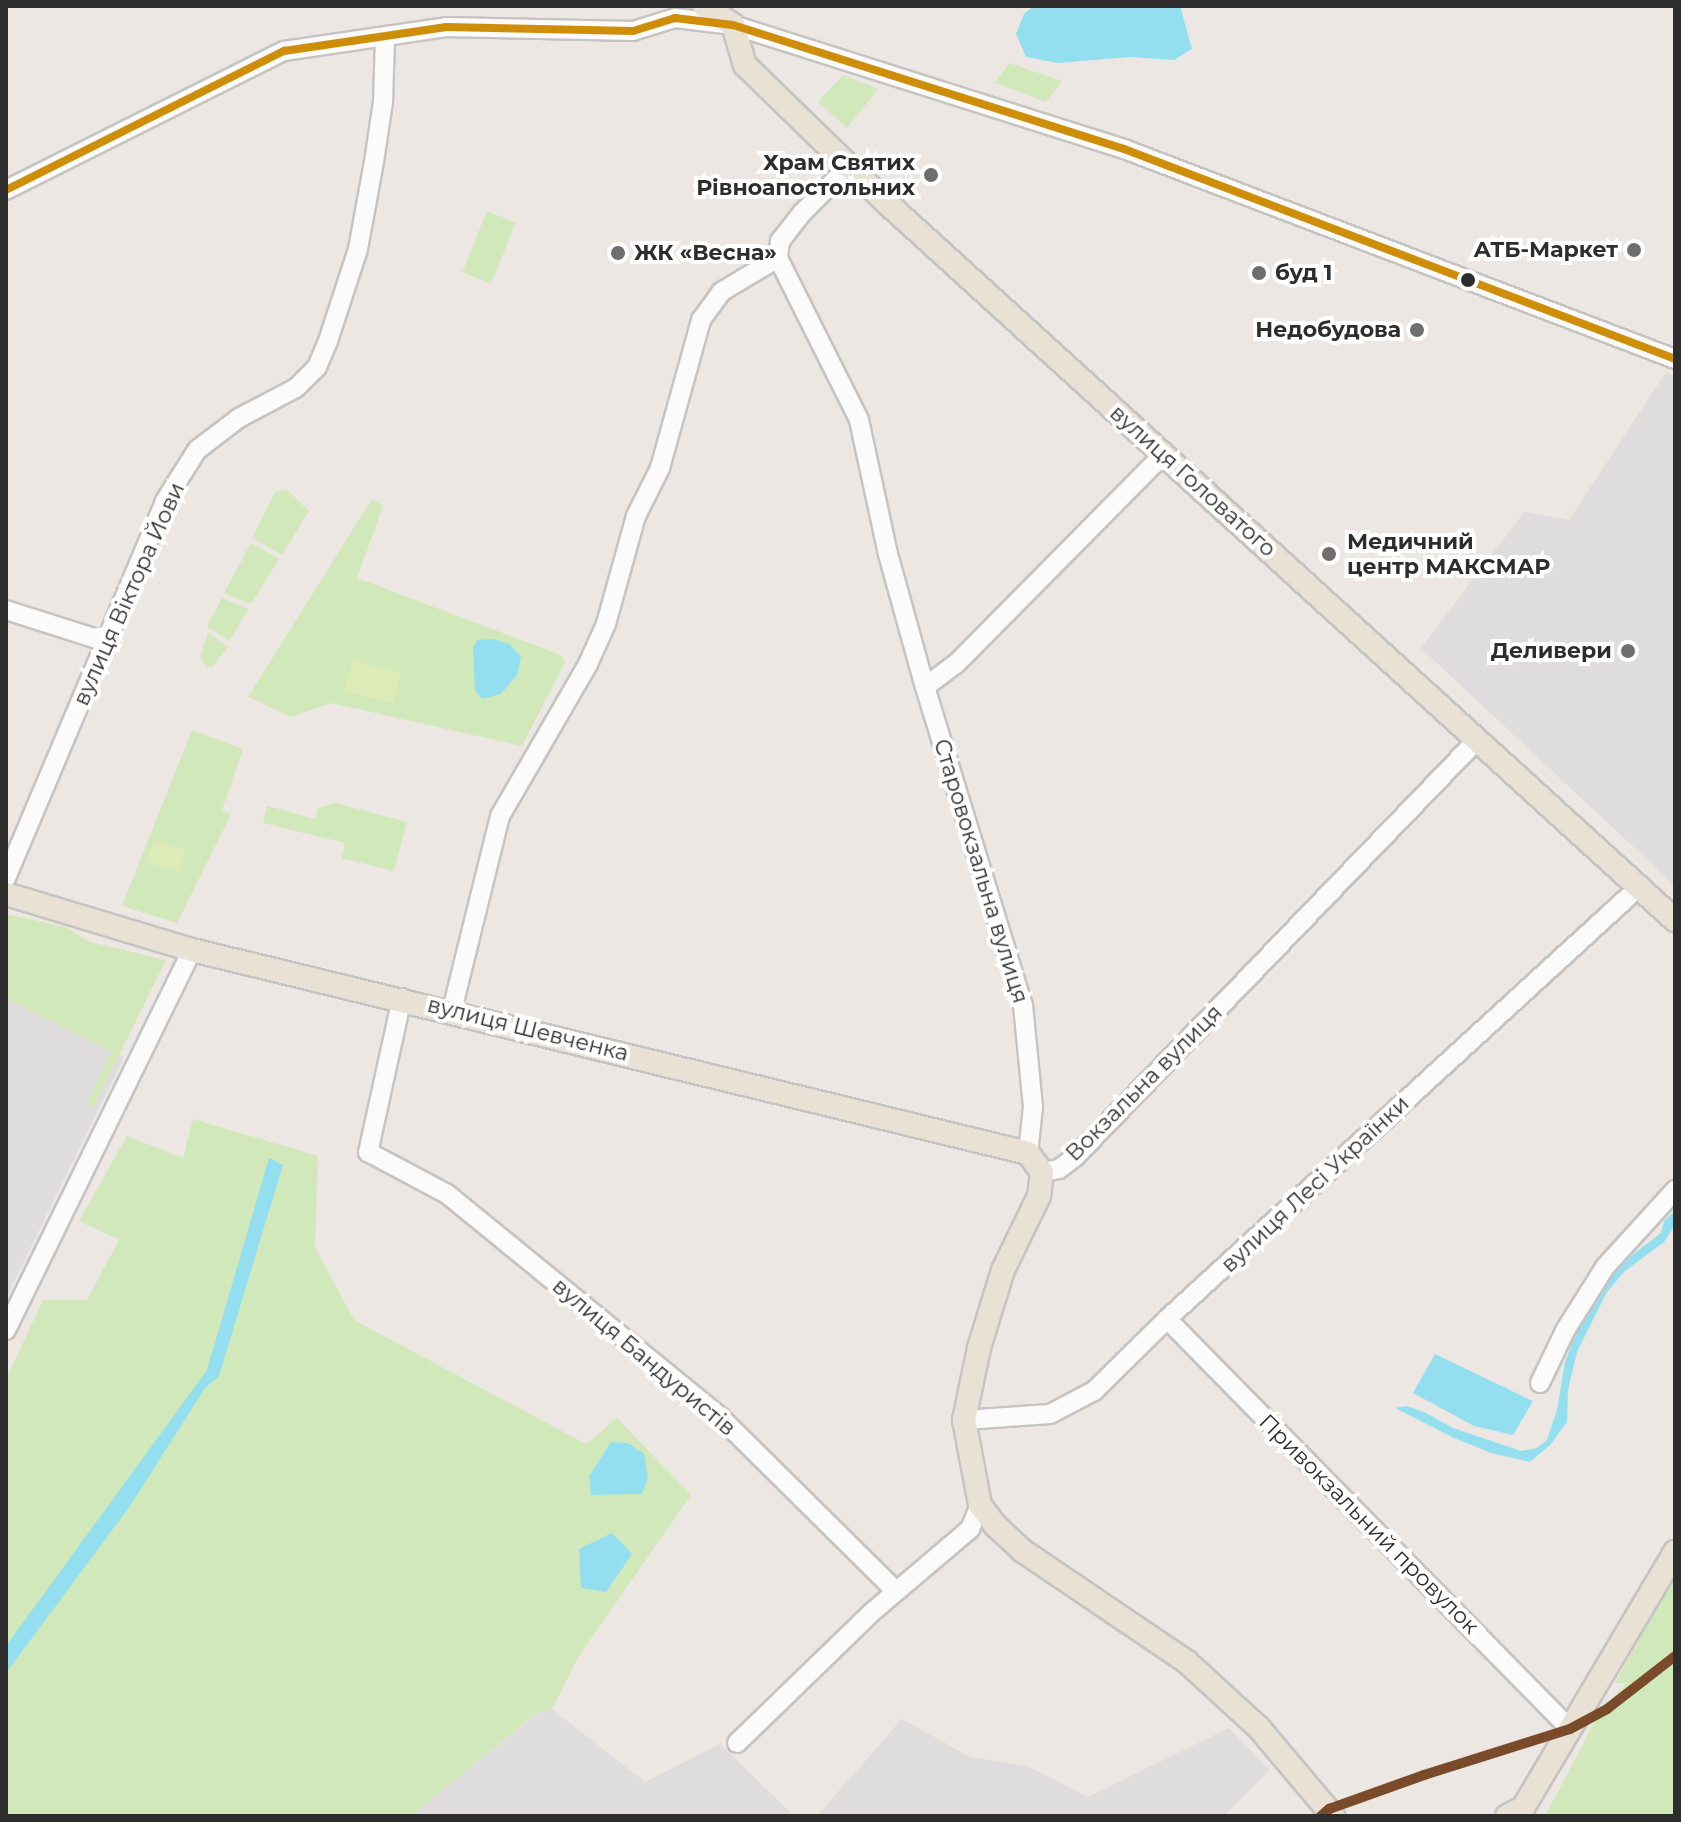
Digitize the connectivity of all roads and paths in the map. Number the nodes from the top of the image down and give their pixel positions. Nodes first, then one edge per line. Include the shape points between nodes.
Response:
1 (704, 6) edge
2 (737, 16) edge
3 (385, 38) junction
4 (850, 165) junction
5 (6, 190) edge
6 (778, 258) junction
7 (1675, 359) edge
8 (1162, 456) junction
9 (6, 610) edge
10 (106, 642) junction
11 (925, 687) junction
12 (1478, 739) junction
13 (6, 878) edge
14 (1639, 887) junction
15 (6, 894) edge
16 (1675, 920) edge
17 (192, 950) junction
18 (402, 998) junction
19 (452, 1010) junction
20 (1028, 1153) junction
21 (1042, 1172) junction
22 (1675, 1190) edge
23 (1167, 1319) junction
24 (6, 1330) edge
25 (1540, 1383) dead end
26 (964, 1420) junction
27 (980, 1505) junction
28 (1675, 1552) edge
29 (896, 1591) junction
30 (1570, 1729) junction
31 (737, 1743) dead end
32 (1333, 1816) edge
33 (1507, 1816) edge

1 - 2 main road
2 - 3 street via 675,18 633,31 446,27
2 - 4 main road, вулиця Головатого via 745,65
2 - 7 street via 1124,149
3 - 5 street via 284,51
3 - 10 street, вулиця Віктора Йови via 383,102 358,249 317,367 296,388 239,418 197,450 165,501
4 - 6 street via 780,241
4 - 8 main road, вулиця Головатого
6 - 11 street, Старовокзальна вулиця via 859,420 888,554
6 - 19 street via 721,292 701,320 660,468 636,516 606,624 500,816
8 - 11 street via 956,664
8 - 12 main road, вулиця Головатого
9 - 10 street
10 - 13 street, вулиця Віктора Йови
11 - 20 street, Старовокзальна вулиця via 1023,1005 1033,1107
12 - 14 main road, вулиця Головатого
12 - 21 street, Вокзальна вулиця via 1076,1156 1059,1169
14 - 16 main road, вулиця Головатого
14 - 23 street, вулиця Лесі Українки
15 - 17 main road, вулиця Шевченка
17 - 18 main road, вулиця Шевченка
17 - 24 street
18 - 19 main road, вулиця Шевченка
18 - 29 street, вулиця Бандуристів via 368,1152 447,1194 720,1417
19 - 20 main road, вулиця Шевченка
20 - 21 main road
21 - 26 main road, Вокзальна вулиця via 1039,1196 1003,1270
22 - 25 street via 1605,1267
23 - 26 street, вулиця Лесі Українки via 1094,1391 1050,1414
23 - 30 street, Привокзальний провулок
26 - 27 main road, Вокзальна вулиця
27 - 29 street via 970,1529
27 - 32 main road via 1023,1551 1187,1662 1259,1728
28 - 30 main road
29 - 31 street
30 - 33 main road via 1523,1808

